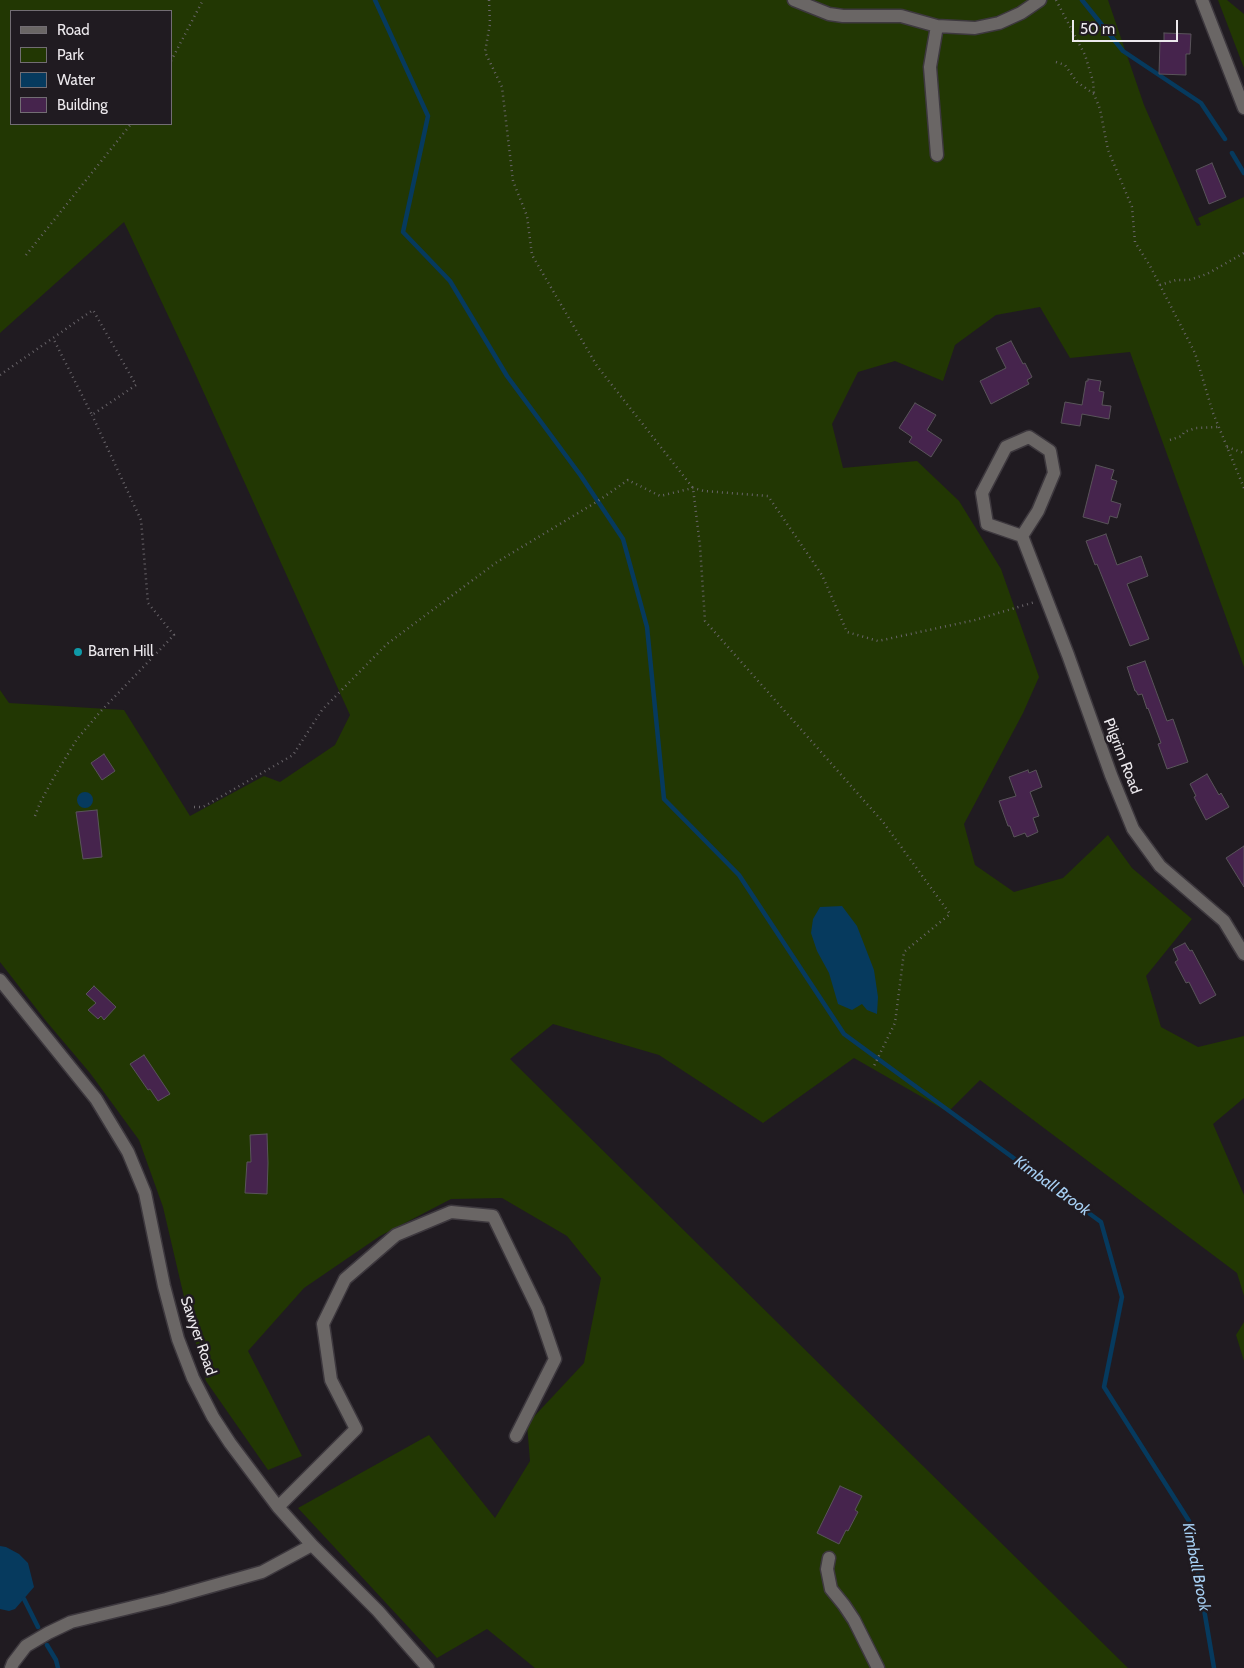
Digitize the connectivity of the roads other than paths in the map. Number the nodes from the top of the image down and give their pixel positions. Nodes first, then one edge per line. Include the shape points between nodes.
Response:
1 (794, 0) edge
2 (1040, 0) edge
3 (1202, 0) edge
4 (937, 26) junction
5 (1244, 108) edge
6 (937, 155) dead end
7 (1022, 536) junction
8 (1244, 954) edge
9 (0, 980) edge
10 (516, 1436) dead end
11 (278, 1506) junction
12 (312, 1545) junction
13 (829, 1558) dead end
14 (11, 1668) edge
15 (428, 1668) edge
16 (878, 1668) edge

1 - 4 street via 829,14 901,16
2 - 4 street via 999,23 975,28
3 - 5 street
4 - 6 street via 930,67
7 - 7 street via 1038,511 1054,473 1050,451 1029,437 1006,447 982,493 987,524
7 - 8 street, Pilgrim Road via 1133,829 1160,866 1224,921
9 - 11 street, Sawyer Road via 96,1099 128,1152 145,1193 164,1286 193,1378 230,1444
10 - 11 street via 555,1358 538,1309 493,1216 451,1212 396,1235 345,1279 323,1324 331,1380 356,1429
11 - 12 street, Sawyer Road
12 - 14 street via 262,1572 71,1622 26,1646
12 - 15 street, Sawyer Road via 378,1611
13 - 16 street via 827,1569 831,1588 854,1620

